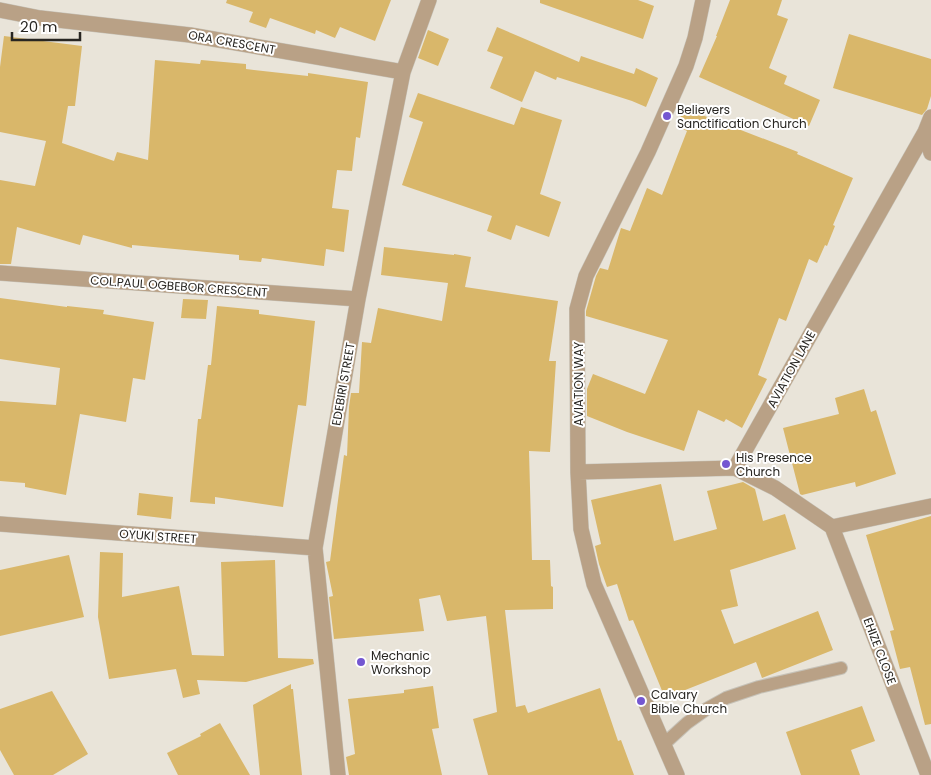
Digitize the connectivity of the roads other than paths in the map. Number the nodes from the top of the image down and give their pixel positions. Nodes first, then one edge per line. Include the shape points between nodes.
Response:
1 (429, 0) edge
2 (703, 0) edge
3 (0, 10) edge
4 (403, 72) junction
5 (931, 117) edge
6 (925, 132) junction
7 (931, 153) edge
8 (0, 273) edge
9 (358, 299) junction
10 (735, 468) junction
11 (578, 472) junction
12 (931, 506) edge
13 (0, 524) edge
14 (832, 527) junction
15 (315, 548) junction
16 (841, 668) dead end
17 (664, 744) junction
18 (338, 775) edge
19 (677, 775) edge
20 (928, 775) edge

1 - 4 street, EDEBIRI STREET
2 - 11 street, AVIATION WAY via 686,66 648,152 586,276 577,309
3 - 4 street, ORA CRESCENT via 40,18 190,34
4 - 9 street, EDEBIRI STREET
5 - 6 street, AVIATION LANE
6 - 7 street
6 - 10 street, AVIATION LANE
8 - 9 street, COL.PAUL OGBEBOR CRESCENT
9 - 15 street, EDEBIRI STREET
10 - 11 street
10 - 14 street via 775,488
11 - 17 street, AVIATION WAY via 582,529 594,584
12 - 14 street
13 - 15 street, OYUKI STREET
14 - 20 street, EHIZE CLOSE
15 - 18 street, EDEBIRI STREET
16 - 17 lane via 726,698 687,722
17 - 19 street, AVIATION WAY

